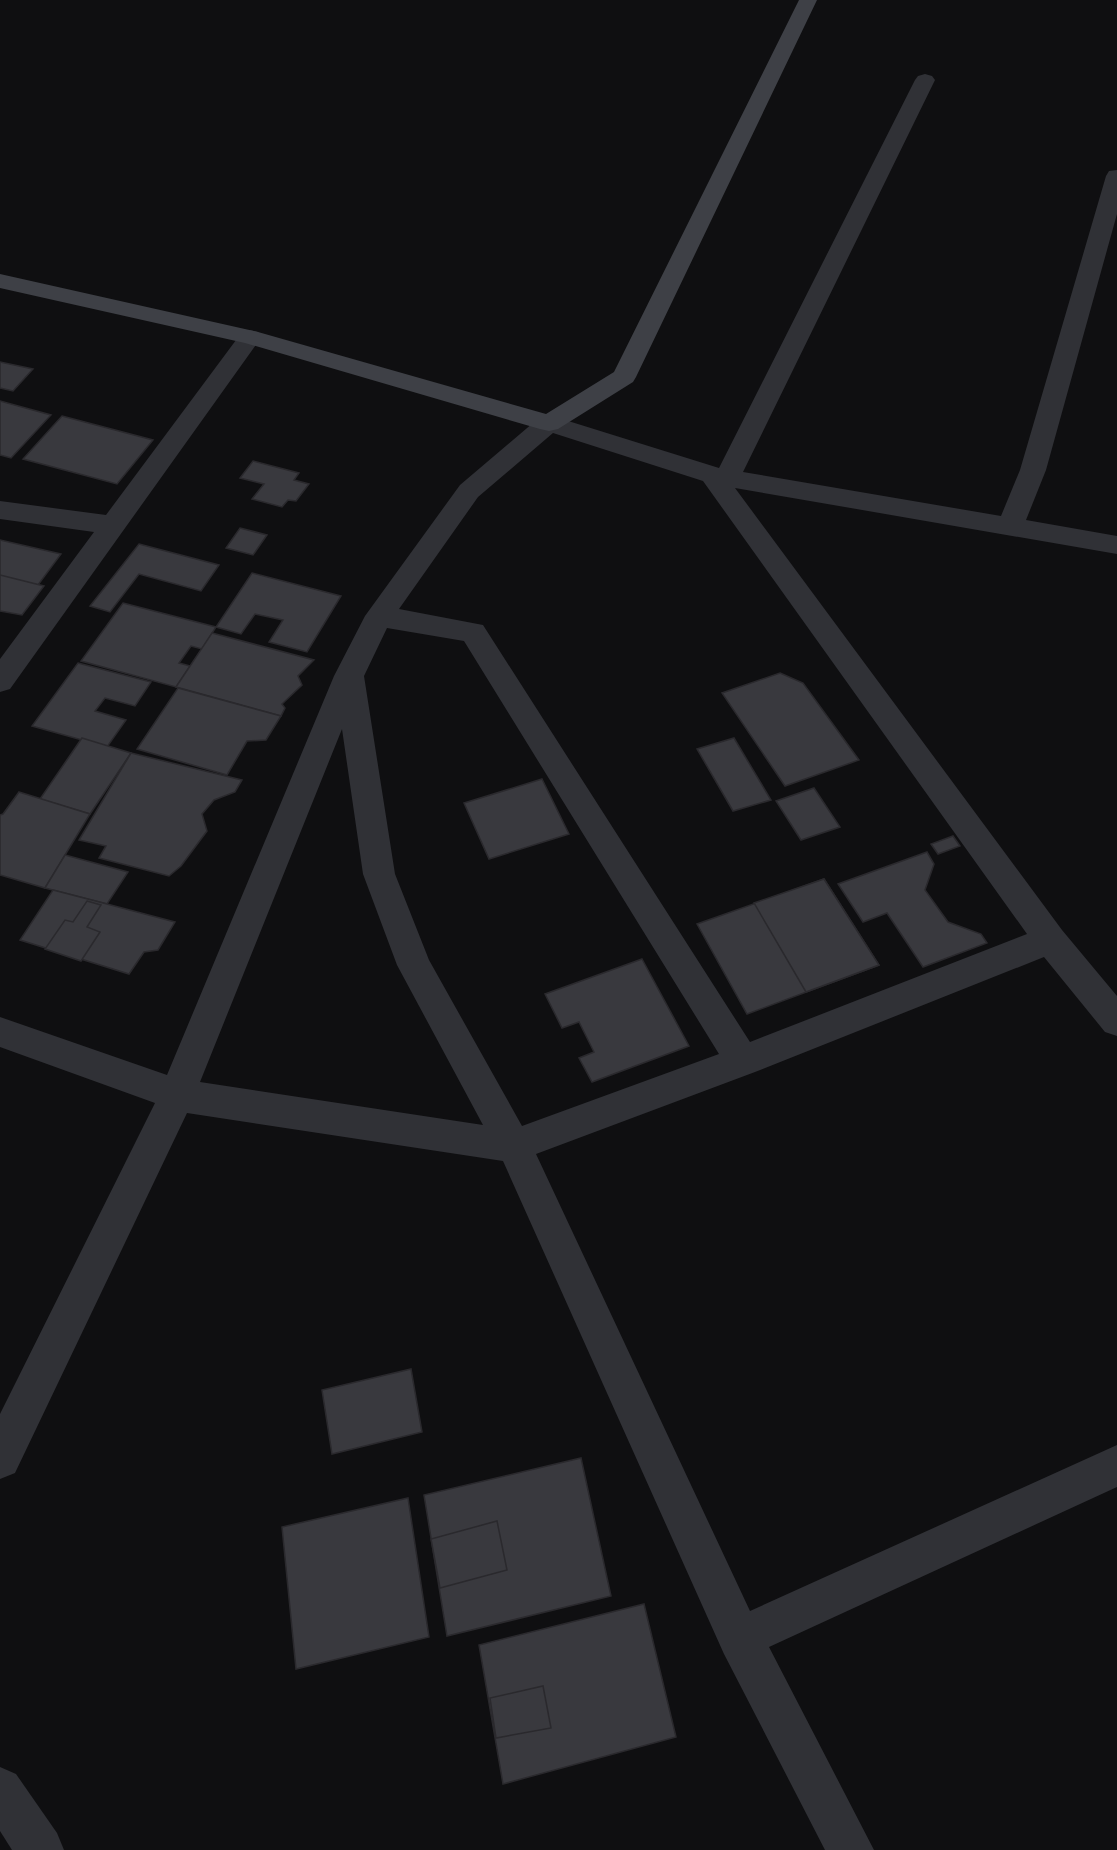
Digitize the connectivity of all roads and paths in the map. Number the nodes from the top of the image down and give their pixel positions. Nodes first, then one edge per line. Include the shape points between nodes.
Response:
1 (808, 0) edge
2 (925, 80) dead end
3 (1117, 176) edge
4 (0, 281) edge
5 (250, 337) junction
6 (549, 423) junction
7 (719, 476) junction
8 (0, 510) edge
9 (111, 525) junction
10 (1010, 526) junction
11 (1117, 545) edge
12 (379, 616) junction
13 (349, 676) junction
14 (0, 681) edge
15 (1050, 940) junction
16 (1117, 1021) edge
17 (0, 1032) edge
18 (742, 1061) junction
19 (177, 1095) junction
20 (514, 1146) junction
21 (0, 1458) edge
22 (1117, 1466) edge
23 (740, 1638) junction
24 (0, 1790) edge
25 (40, 1850) edge
26 (850, 1850) edge

1 - 6 main road via 624,377
2 - 7 street
3 - 10 street via 1033,470
4 - 5 main road
5 - 6 main road
5 - 9 street
6 - 7 street
6 - 12 street via 469,491
7 - 10 street
7 - 15 street
8 - 9 street
9 - 14 street
10 - 11 street
12 - 13 street
12 - 18 street via 473,632
13 - 19 street
13 - 20 street via 379,874 414,965
15 - 16 street
15 - 18 street
17 - 19 street
18 - 20 street
19 - 20 street
19 - 21 street
20 - 23 street
22 - 23 street
23 - 26 street
24 - 25 street

